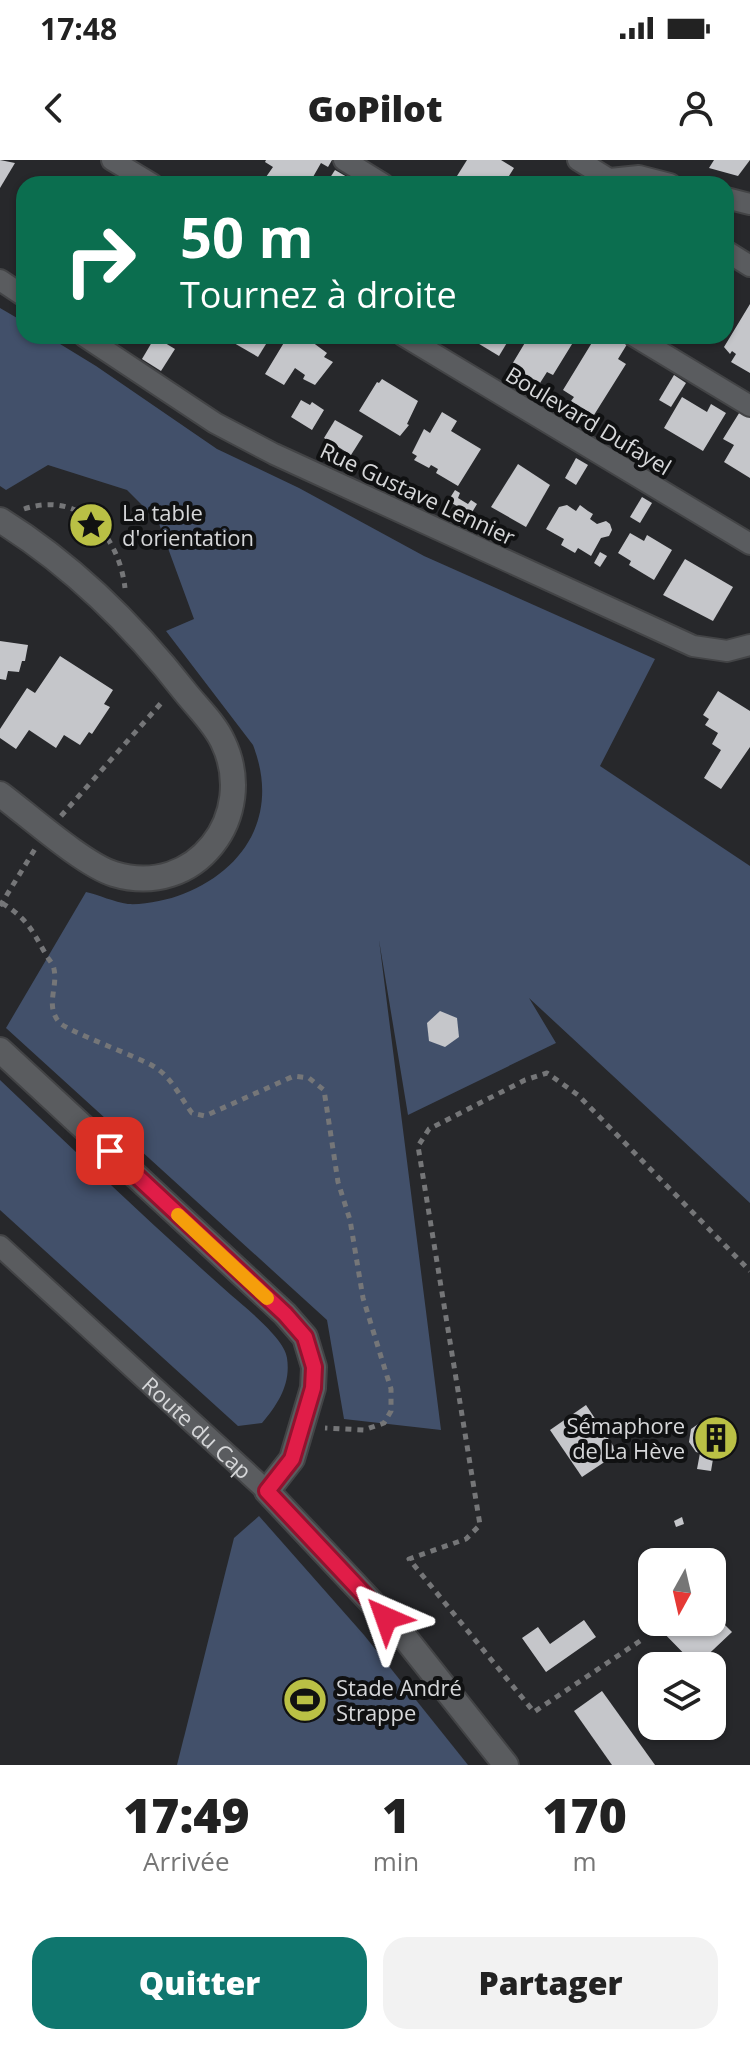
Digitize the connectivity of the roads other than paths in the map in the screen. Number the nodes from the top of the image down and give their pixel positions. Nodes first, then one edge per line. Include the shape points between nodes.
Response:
1 (112, 160) edge
2 (344, 160) edge
3 (578, 160) edge
4 (139, 176) edge
5 (370, 176) edge
6 (604, 176) edge
7 (96, 344) edge
8 (417, 344) edge
9 (647, 344) edge
10 (750, 406) edge
11 (0, 520) edge
12 (750, 544) edge
13 (750, 645) edge
14 (0, 794) edge
15 (0, 1050) edge
16 (0, 1246) edge
17 (267, 1491) junction
18 (506, 1765) edge

1 - 4 street
2 - 5 street
3 - 6 street
7 - 13 street, Rue Gustave Lennier via 215,423 274,454 693,646 727,651
8 - 12 street, Boulevard Dufayel
9 - 10 street
11 - 14 street via 96,591 158,657 222,739 232,767 234,798 220,836 195,862 175,872 134,878 93,864
15 - 17 street via 305,1337 314,1377 304,1425 292,1459
16 - 17 street, Route du Cap
17 - 18 street, Route du Cap via 406,1639

